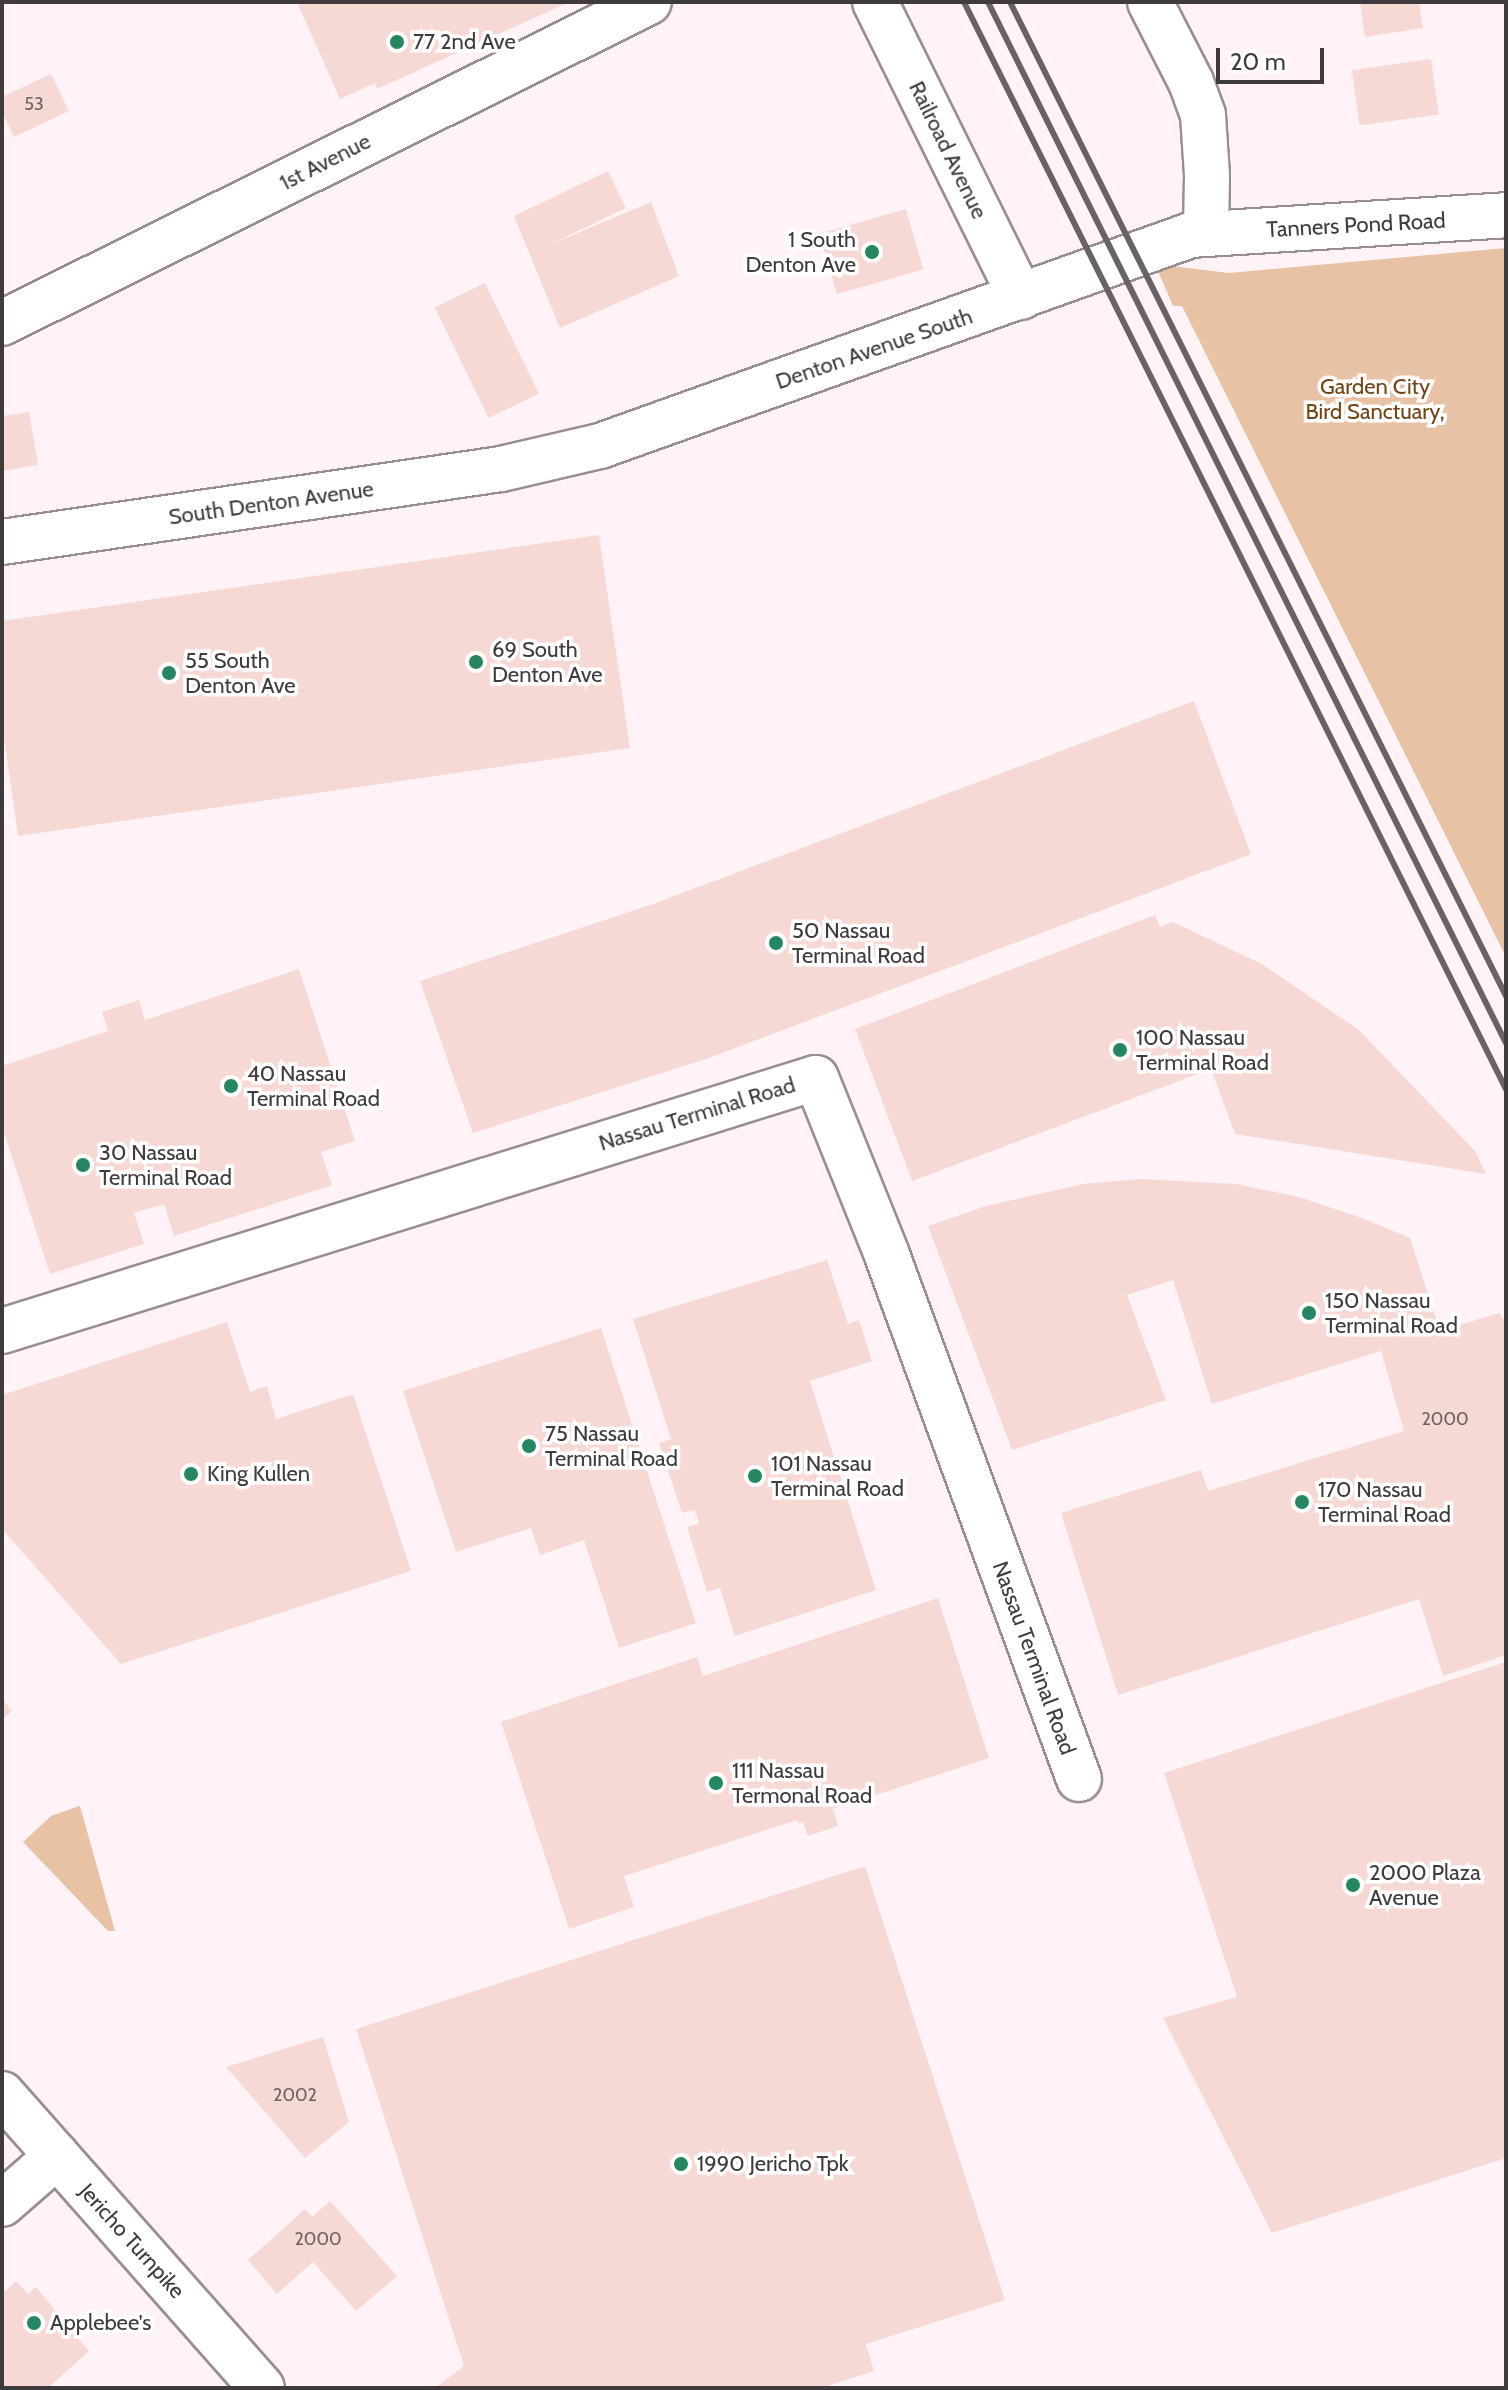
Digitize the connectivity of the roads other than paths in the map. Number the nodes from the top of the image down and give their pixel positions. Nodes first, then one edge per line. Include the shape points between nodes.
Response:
1 (649, 2) edge
2 (875, 2) edge
3 (1150, 2) edge
4 (1506, 215) edge
5 (1206, 232) junction
6 (1021, 297) junction
7 (2, 323) edge
8 (539, 459) joint
9 (2, 542) edge
10 (2, 1331) edge
11 (1079, 1779) dead end
12 (2, 2094) edge
13 (57, 2156) junction
14 (2, 2204) edge
15 (262, 2388) edge

1 - 7 street, 1st Avenue
2 - 6 street, Railroad Avenue
3 - 5 street via 1203,115
4 - 5 street, Tanners Pond Road
5 - 6 street, Denton Avenue South
6 - 8 street, Denton Avenue South via 614,441
8 - 9 street, South Denton Avenue via 501,469
10 - 11 street, Nassau Terminal Road via 816,1078 887,1255
12 - 13 street, Jericho Turnpike
13 - 14 street
13 - 15 street, Jericho Turnpike

